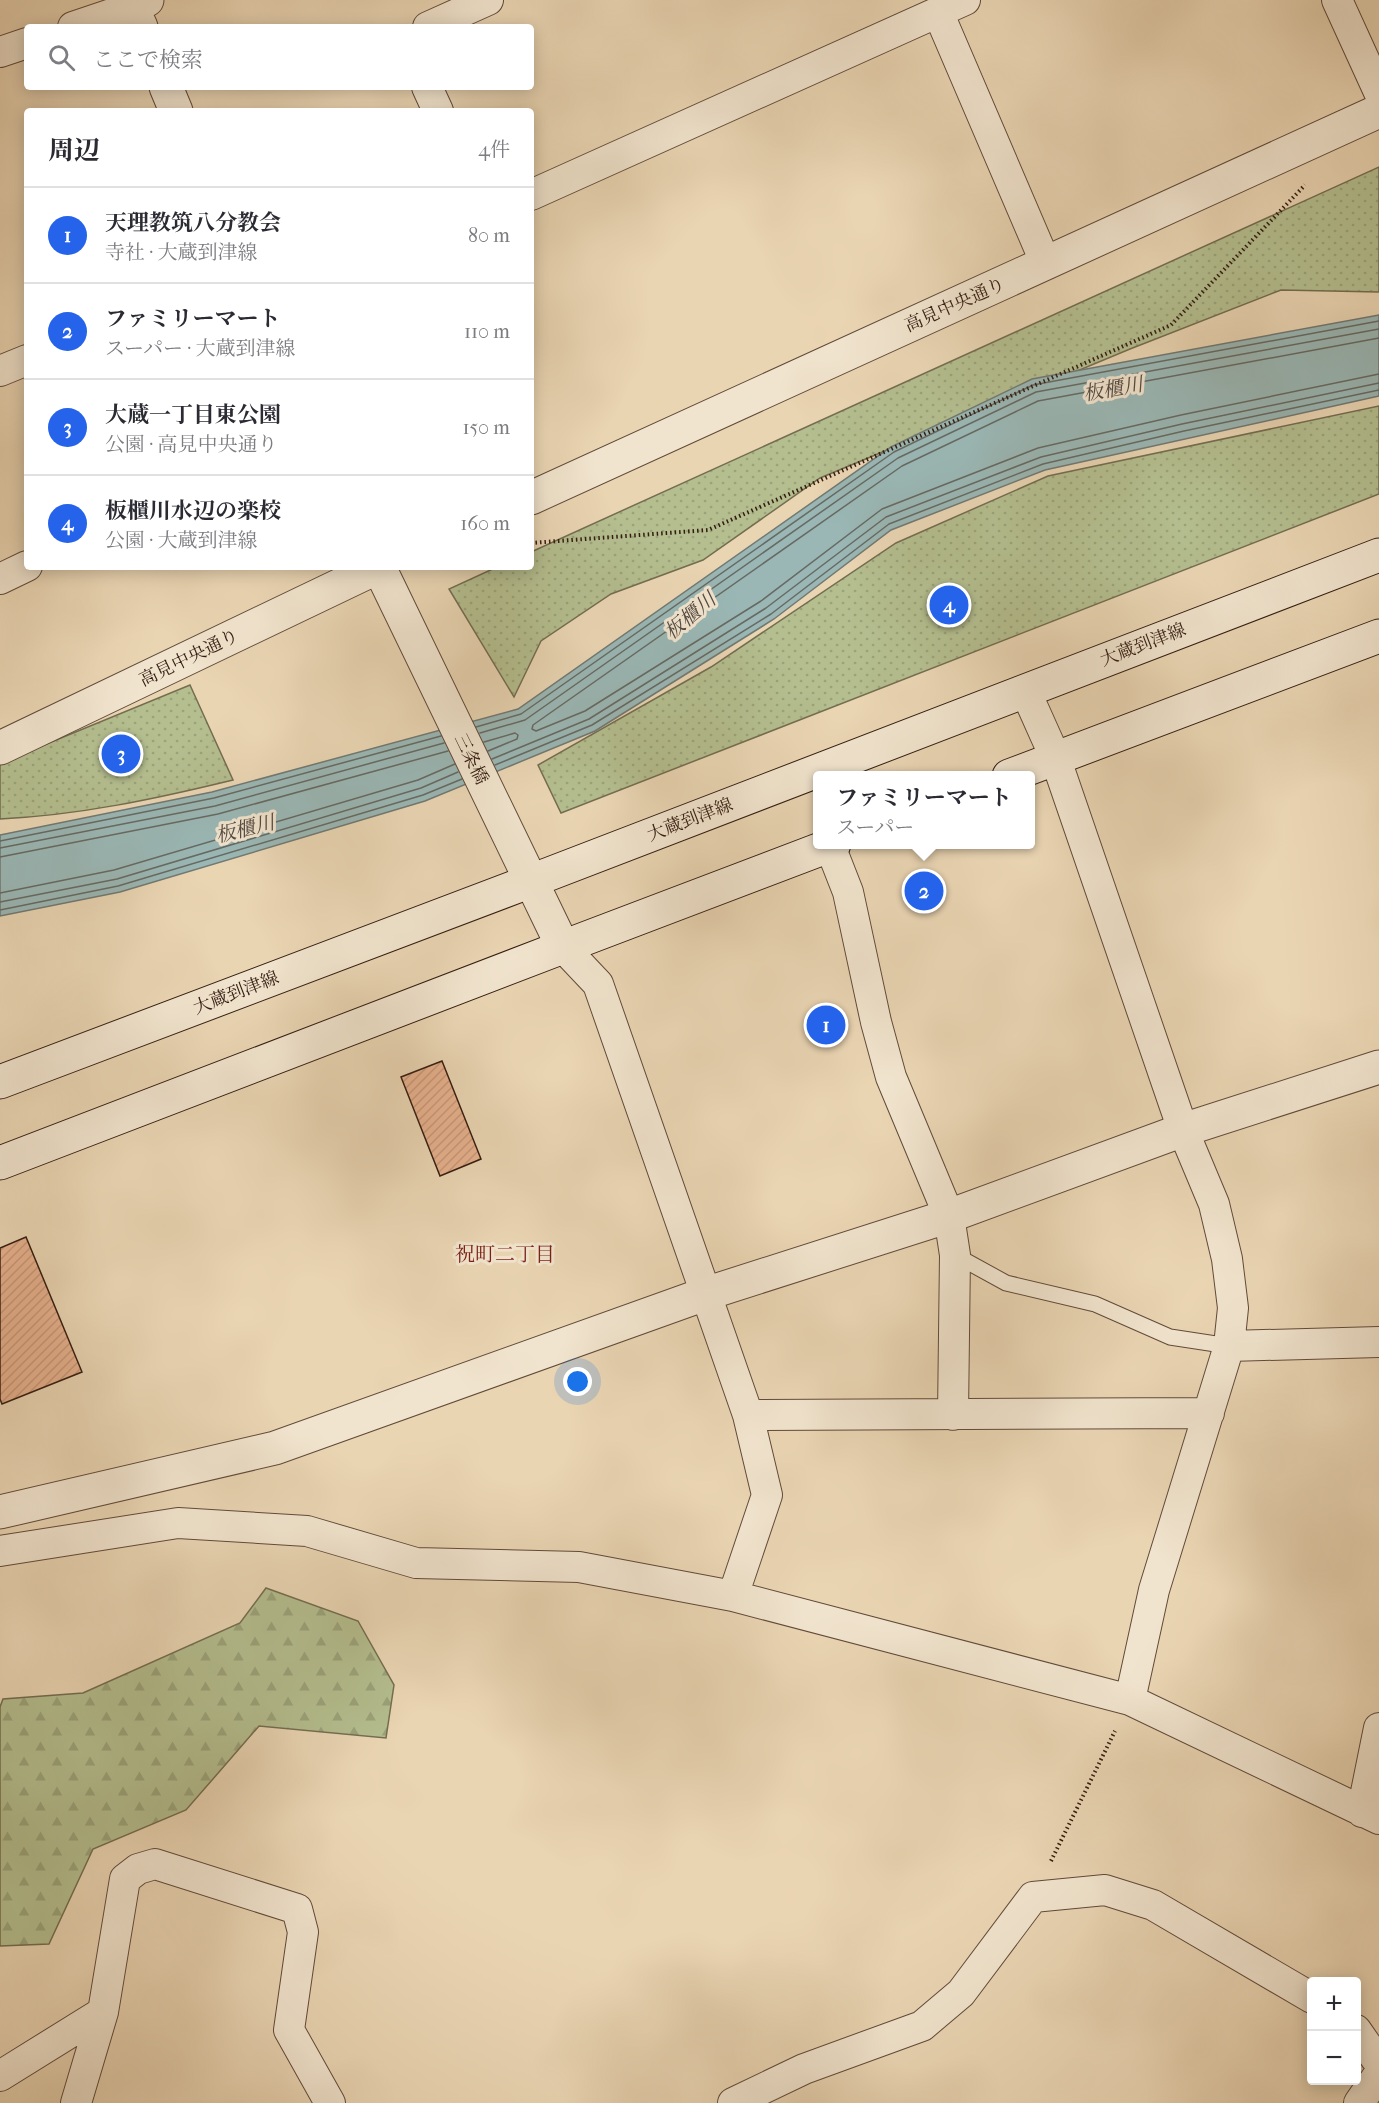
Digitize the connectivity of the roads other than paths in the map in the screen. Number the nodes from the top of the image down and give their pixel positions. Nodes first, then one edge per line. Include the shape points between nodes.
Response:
1 (488, 0) edge
2 (965, 0) edge
3 (1337, 0) edge
4 (140, 11) edge
5 (938, 12) junction
6 (86, 24) edge
7 (435, 24) edge
8 (24, 44) edge
9 (0, 52) edge
10 (167, 90) edge
11 (428, 90) edge
12 (1379, 92) edge
13 (175, 108) edge
14 (437, 108) edge
15 (1379, 111) edge
16 (534, 194) edge
17 (1046, 264) junction
18 (24, 361) edge
19 (0, 371) edge
20 (534, 497) edge
21 (1379, 555) edge
22 (24, 567) edge
23 (372, 570) edge
24 (379, 570) edge
25 (0, 579) edge
26 (1379, 636) edge
27 (1025, 690) junction
28 (0, 748) edge
29 (1055, 757) junction
30 (816, 771) edge
31 (1021, 771) edge
32 (813, 772) edge
33 (821, 849) edge
34 (833, 849) edge
35 (531, 881) junction
36 (563, 946) junction
37 (1379, 1067) edge
38 (0, 1082) edge
39 (1183, 1130) junction
40 (0, 1163) edge
41 (949, 1216) junction
42 (955, 1255) junction
43 (705, 1294) junction
44 (1379, 1342) edge
45 (1229, 1346) junction
46 (1209, 1413) junction
47 (748, 1415) junction
48 (953, 1415) junction
49 (0, 1512) edge
50 (0, 1551) edge
51 (733, 1596) junction
52 (1130, 1700) junction
53 (1379, 1728) edge
54 (1370, 1815) edge
55 (1307, 1996) edge
56 (103, 2012) junction
57 (1357, 2031) edge
58 (1379, 2063) edge
59 (1379, 2074) edge
60 (0, 2076) edge
61 (76, 2103) edge
62 (330, 2103) edge
63 (733, 2103) edge
64 (1359, 2103) edge

1 - 7 street
2 - 5 street
3 - 12 street
4 - 6 street
5 - 16 street
5 - 17 street
8 - 9 street
10 - 13 street
11 - 14 street
15 - 17 street, 高見中央通り
17 - 20 street, 高見中央通り
18 - 19 street
21 - 27 street, 大蔵到津線
22 - 25 street
23 - 28 street, 高見中央通り
24 - 35 street, 三条橋
26 - 29 street
27 - 29 street
27 - 30 street, 大蔵到津線
29 - 31 street
29 - 39 street
32 - 35 street, 大蔵到津線
33 - 36 street
34 - 41 street via 848,892 891,1077
35 - 36 street, 三条橋
35 - 38 street, 大蔵到津線
36 - 40 street
36 - 43 street via 598,984
37 - 39 street
39 - 41 street
39 - 45 street via 1214,1204 1227,1259 1233,1308
41 - 42 street
41 - 43 street
42 - 45 lane via 1006,1283 1095,1304 1170,1337
42 - 48 street
43 - 47 street
43 - 49 street via 275,1448
44 - 45 street
45 - 46 street
46 - 48 street
46 - 52 street via 1154,1590
47 - 48 street
47 - 51 street via 767,1495
50 - 51 street via 178,1523 307,1531 417,1563 579,1567
51 - 52 street
52 - 54 street
53 - 54 street
55 - 63 street via 1153,1905 1105,1890 1033,1897 961,1993 922,2026 804,2069
56 - 60 street
56 - 61 street
56 - 62 street via 125,1879 138,1869 155,1864 297,1909 303,1932 290,2030
57 - 58 street
59 - 64 street

